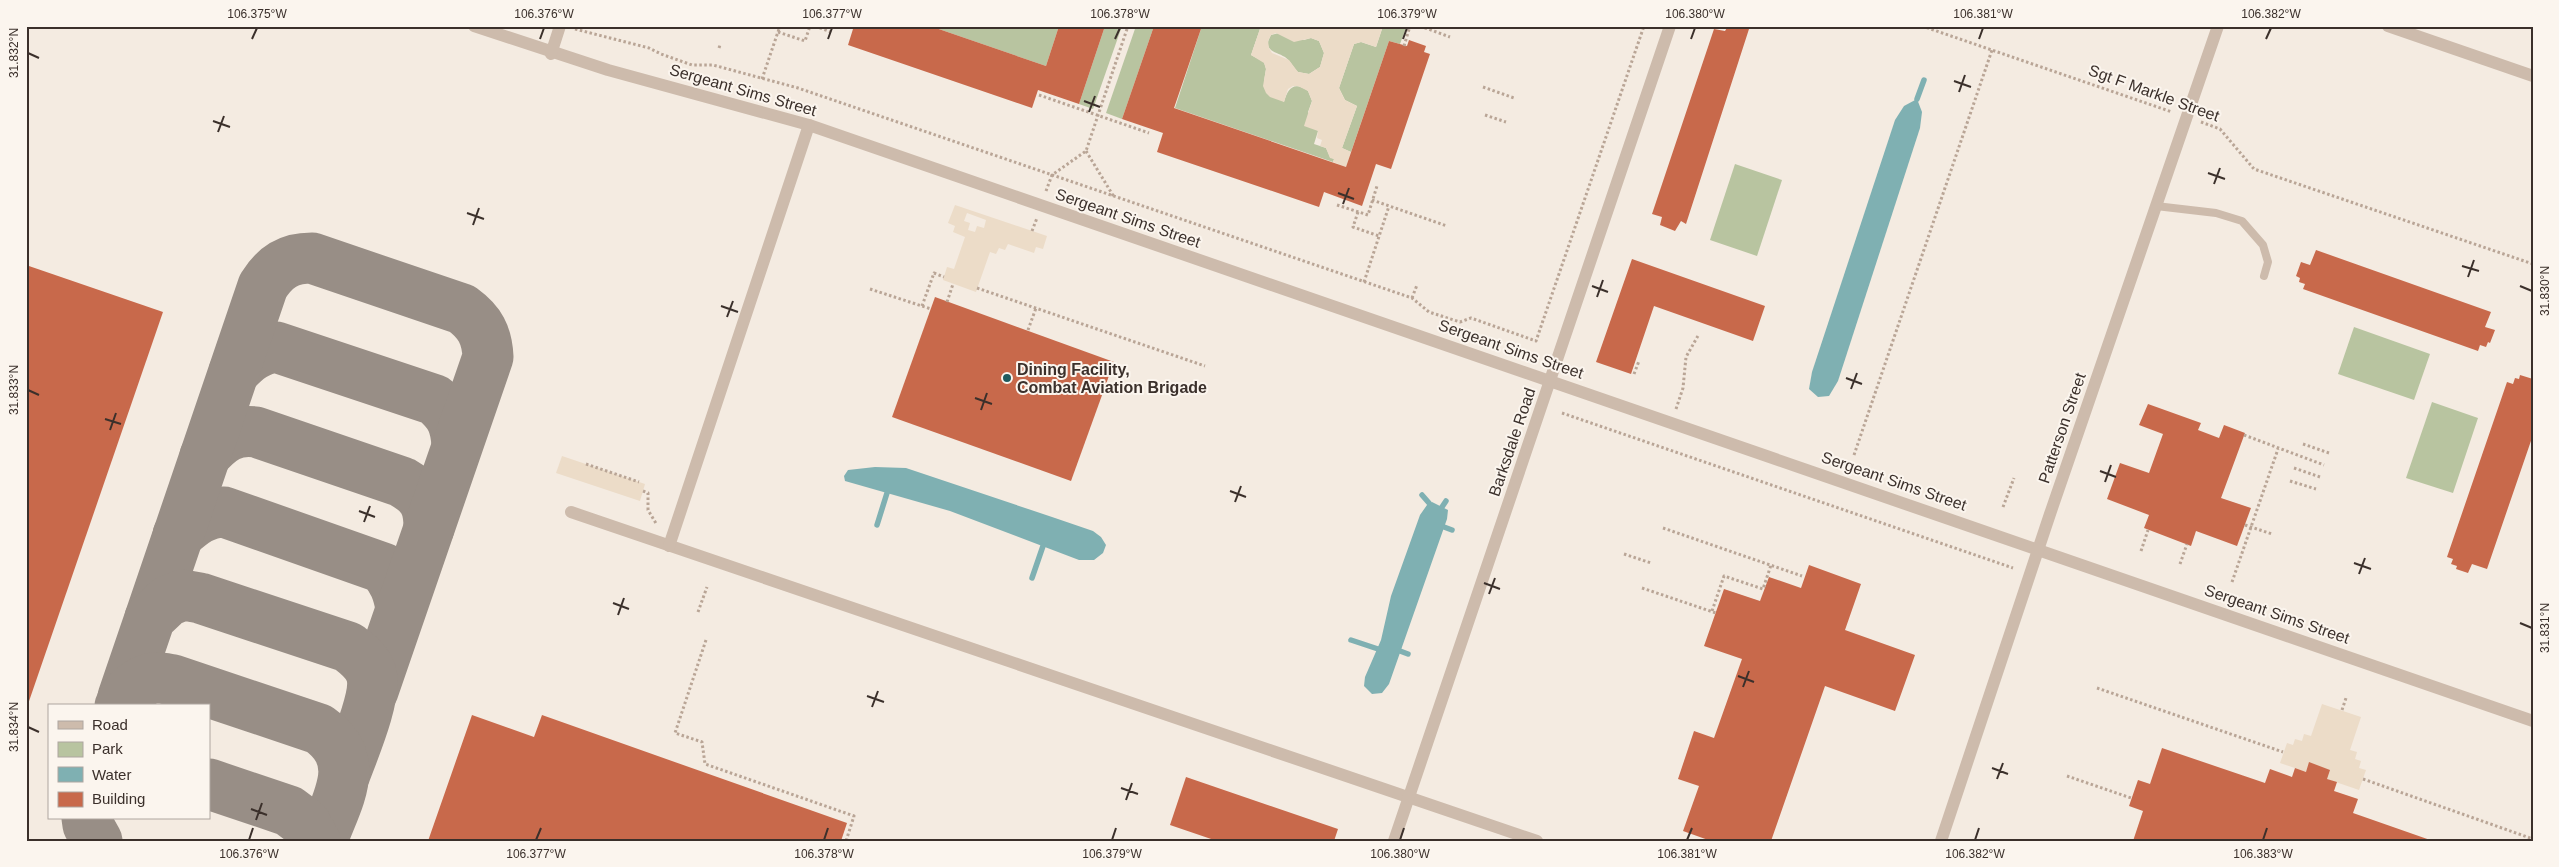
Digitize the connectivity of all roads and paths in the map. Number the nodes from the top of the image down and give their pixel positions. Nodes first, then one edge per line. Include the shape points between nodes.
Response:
1 (474, 26) edge
2 (560, 26) edge
3 (567, 26) edge
4 (780, 26) edge
5 (810, 26) edge
6 (815, 26) edge
7 (1128, 26) edge
8 (1410, 26) edge
9 (1420, 26) edge
10 (1644, 26) edge
11 (1670, 26) edge
12 (1922, 26) edge
13 (2218, 26) edge
14 (2388, 26) edge
15 (778, 32) junction
16 (831, 32) dead end
17 (1450, 37) dead end
18 (1404, 46) dead end
19 (1992, 50) junction
20 (551, 54) junction
21 (2533, 76) edge
22 (762, 79) junction
23 (1483, 87) dead end
24 (1039, 95) dead end
25 (1514, 98) dead end
26 (1485, 115) dead end
27 (1098, 116) junction
28 (2187, 117) junction
29 (1506, 122) dead end
30 (809, 125) junction
31 (1149, 133) dead end
32 (1086, 151) junction
33 (1052, 175) junction
34 (1377, 186) dead end
35 (1114, 197) junction
36 (1372, 200) junction
37 (1041, 205) junction
38 (1337, 205) dead end
39 (1389, 206) junction
40 (2156, 206) junction
41 (1358, 212) junction
42 (1447, 226) dead end
43 (1032, 231) dead end
44 (1379, 236) junction
45 (2533, 264) edge
46 (2264, 276) dead end
47 (944, 277) dead end
48 (1364, 282) junction
49 (953, 284) dead end
50 (1417, 285) dead end
51 (977, 288) dead end
52 (870, 289) dead end
53 (1412, 298) junction
54 (947, 302) dead end
55 (922, 306) junction
56 (1036, 308) junction
57 (931, 309) dead end
58 (1028, 330) dead end
59 (1699, 334) dead end
60 (1639, 361) dead end
61 (1205, 366) dead end
62 (1634, 374) dead end
63 (1550, 380) junction
64 (1562, 412) dead end
65 (1672, 422) junction
66 (2244, 435) dead end
67 (2303, 444) dead end
68 (2278, 449) junction
69 (2329, 453) dead end
70 (1854, 455) dead end
71 (586, 464) dead end
72 (2324, 465) dead end
73 (2294, 468) dead end
74 (2320, 477) dead end
75 (2014, 478) dead end
76 (2290, 480) dead end
77 (639, 482) dead end
78 (2316, 489) dead end
79 (643, 491) dead end
80 (2004, 507) dead end
81 (648, 510) dead end
82 (571, 512) dead end
83 (2245, 525) dead end
84 (2251, 527) junction
85 (1663, 528) dead end
86 (2148, 530) dead end
87 (2272, 534) dead end
88 (2187, 544) dead end
89 (669, 546) junction
90 (2038, 549) junction
91 (2141, 551) dead end
92 (1624, 554) dead end
93 (1651, 563) dead end
94 (2180, 564) dead end
95 (1771, 565) junction
96 (2013, 568) dead end
97 (1802, 576) dead end
98 (2232, 582) dead end
99 (706, 587) dead end
100 (1642, 588) dead end
101 (698, 612) dead end
102 (706, 640) dead end
103 (2097, 688) dead end
104 (2346, 698) dead end
105 (2342, 710) dead end
106 (2533, 720) edge
107 (2283, 752) dead end
108 (2067, 776) dead end
109 (2363, 779) dead end
110 (1409, 796) junction
111 (2131, 798) dead end
112 (2533, 838) edge
113 (846, 841) edge
114 (1394, 841) edge
115 (1537, 841) edge
116 (1941, 841) edge

1 - 20 street, Sergeant Sims Street
2 - 20 street
3 - 22 path via 649,48 692,64 713,65
4 - 15 path
5 - 15 path via 805,41
6 - 16 path
7 - 27 path
8 - 18 path
9 - 17 path
10 - 53 path via 1536,341 1471,318 1460,322 1429,312
11 - 63 street, Barksdale Road
12 - 19 path, Sgt F Markle Street
13 - 28 street, Patterson Street
14 - 21 street
15 - 22 path
19 - 28 path, Sgt F Markle Street
19 - 70 path
20 - 30 street, Sergeant Sims Street
22 - 33 path via 798,88
23 - 25 path
24 - 27 path
26 - 29 path
27 - 31 path
27 - 32 path
28 - 40 street, Patterson Street
28 - 45 path, Sgt F Markle Street via 2220,129 2254,169
30 - 37 street, Sergeant Sims Street
30 - 89 street
32 - 33 path
32 - 35 path
33 - 35 path
33 - 37 path
34 - 36 path
35 - 48 path
36 - 39 path
36 - 41 path via 1368,215
37 - 43 path
37 - 63 street, Sergeant Sims Street
38 - 41 path
39 - 42 path
39 - 44 path
40 - 46 lane via 2216,213 2242,221 2263,245 2268,262
40 - 90 street, Patterson Street
41 - 44 path via 1353,227
44 - 48 path
47 - 55 path via 934,273
48 - 53 path
49 - 54 path
50 - 53 path
51 - 56 path
52 - 55 path
55 - 57 path
56 - 58 path
56 - 61 path
59 - 65 path via 1686,357 1683,388
60 - 62 path
63 - 65 street, Sergeant Sims Street
63 - 110 street, Barksdale Road
64 - 96 path
65 - 90 street, Sergeant Sims Street
66 - 68 path
67 - 69 path
68 - 72 path
68 - 84 path
71 - 77 path
73 - 74 path
75 - 80 path
76 - 78 path
79 - 81 path via 648,493
82 - 89 street
83 - 84 path
84 - 87 path
84 - 98 path
85 - 95 path
86 - 91 path
88 - 94 path
89 - 110 street
90 - 106 street, Sergeant Sims Street
90 - 116 street, Patterson Street
92 - 93 path
95 - 97 path
95 - 100 path via 1763,589 1724,576 1714,612
99 - 101 path
102 - 113 path via 675,733 702,742 705,764 854,816
103 - 107 path
104 - 105 path
108 - 111 path
109 - 112 path
110 - 114 street, Barksdale Road
110 - 115 street

